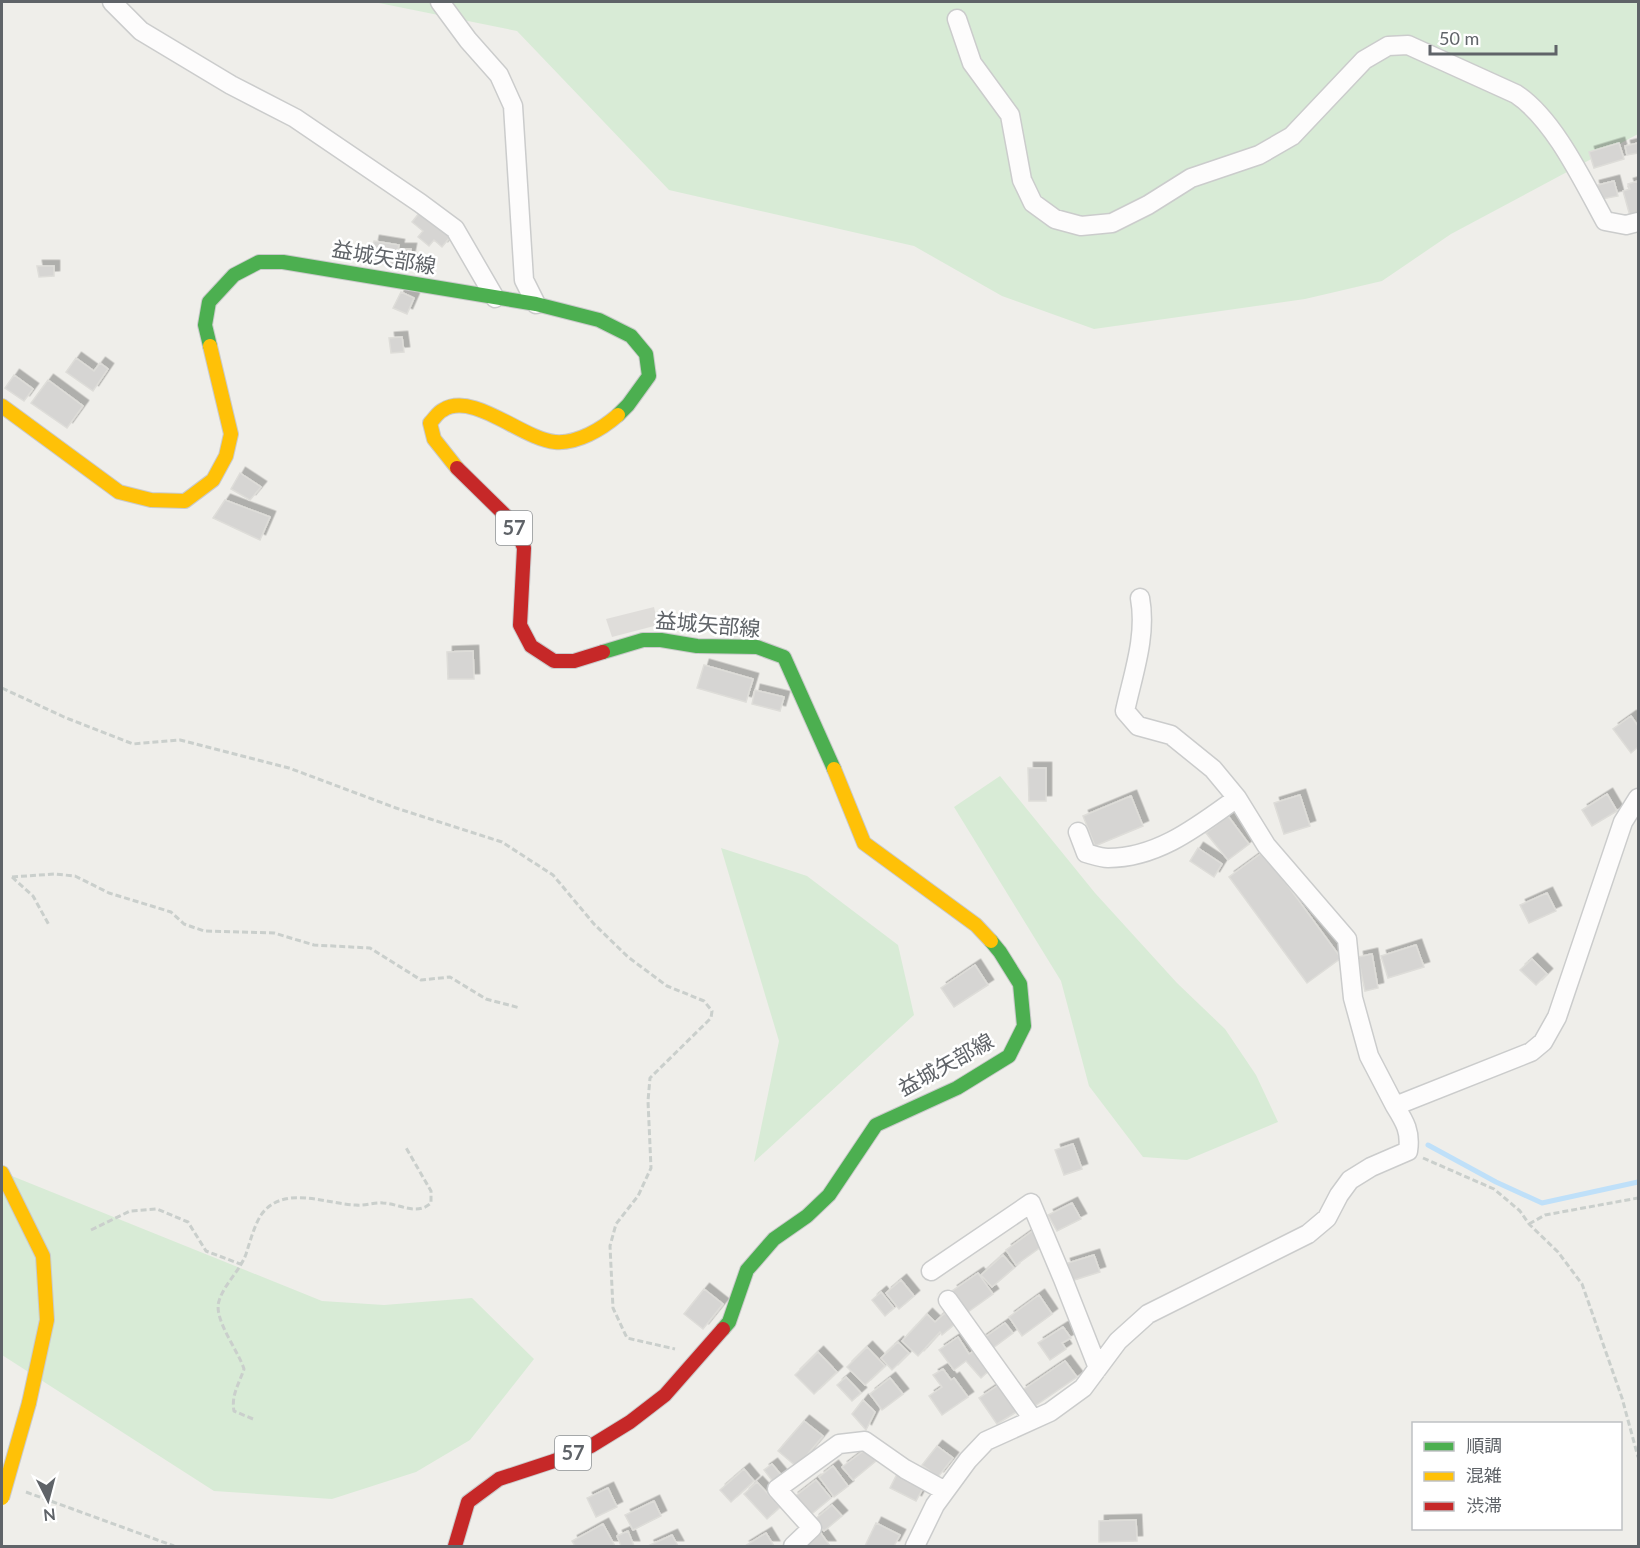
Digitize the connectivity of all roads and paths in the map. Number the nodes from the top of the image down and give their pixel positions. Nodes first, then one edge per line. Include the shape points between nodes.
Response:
1 (112, 2) edge
2 (440, 2) edge
3 (957, 19) dead end
4 (1638, 222) edge
5 (495, 298) junction
6 (536, 304) junction
7 (2, 406) edge
8 (1140, 598) dead end
9 (2, 688) edge
10 (1237, 798) junction
11 (1638, 798) edge
12 (1078, 832) dead end
13 (49, 925) dead end
14 (520, 1008) dead end
15 (1395, 1106) junction
16 (405, 1146) dead end
17 (1407, 1151) junction
18 (2, 1173) edge
19 (1638, 1198) edge
20 (1529, 1224) junction
21 (91, 1230) dead end
22 (243, 1264) junction
23 (931, 1270) dead end
24 (948, 1300) dead end
25 (700, 1354) junction
26 (1098, 1368) junction
27 (253, 1419) dead end
28 (1033, 1419) junction
29 (1638, 1456) edge
30 (22, 1491) dead end
31 (945, 1491) junction
32 (2, 1498) edge
33 (174, 1546) edge
34 (455, 1546) edge
35 (793, 1546) edge
36 (915, 1546) edge

1 - 5 street via 141,31 295,118 455,229
2 - 6 street via 499,75 513,106 524,280
3 - 4 street via 972,63 1010,115 1022,180 1033,203 1055,219 1081,226 1112,223 1191,178 1259,155 1292,136 1364,60 1388,46 1408,45 1530,103 1564,149 1605,221 1626,225
5 - 6 main road, 益城矢部線 / 57
5 - 7 main road, 益城矢部線 / 57 via 283,262 259,262 234,275 209,302 205,325 231,434 226,456 213,480 185,501 151,500 119,492
6 - 25 main road, 益城矢部線 / 57 via 599,320 631,336 646,354 649,376 626,408 582,438 557,442 536,438 467,405 448,405 430,423 434,439 455,466 518,533 524,548 519,625 531,646 554,661 574,661 643,640 757,647 784,657 848,797 864,843 976,925 1000,952 1020,984 1024,1026 1010,1056 957,1088 876,1125 829,1195 774,1239 747,1270 729,1322
8 - 10 street via 1141,644 1125,711 1138,726 1171,735 1213,769
9 - 25 path via 133,744 180,740 289,768 502,842 553,875 628,957 667,986 704,1001 712,1011 711,1018 650,1078 651,1168 638,1196 616,1224 610,1246 613,1308 627,1338
10 - 12 street via 1188,833 1143,854 1107,858 1086,853
10 - 15 street via 1266,845 1347,939 1353,998 1369,1056
11 - 15 street via 1623,822 1557,1017 1543,1042 1531,1052
13 - 14 path via 33,896 12,877 75,876 109,893 171,912 184,924 204,931 274,933 314,945 370,948 421,980 450,977 486,999
15 - 17 street via 1407,1124
16 - 22 path via 431,1191 431,1203 425,1208 291,1197 274,1202 261,1215
17 - 20 path via 1494,1190 1520,1211
17 - 26 street via 1350,1180 1327,1218 1308,1234 1148,1314 1118,1341
18 - 32 main road, bridge via 43,1256 47,1320
19 - 20 path via 1545,1215
20 - 29 path via 1558,1252 1582,1284
21 - 22 path via 130,1211 157,1209 188,1222 206,1251
22 - 27 path via 218,1302 218,1314 244,1369 232,1402 234,1412
23 - 26 street via 1030,1203
24 - 28 street
25 - 34 main road, 益城矢部線 / 57 via 665,1395 630,1422 591,1446 499,1479 468,1502
26 - 28 street via 1083,1388 1050,1412
28 - 31 street via 986,1441
30 - 33 path
31 - 35 street via 865,1441 839,1444 777,1489 812,1528
31 - 36 street

